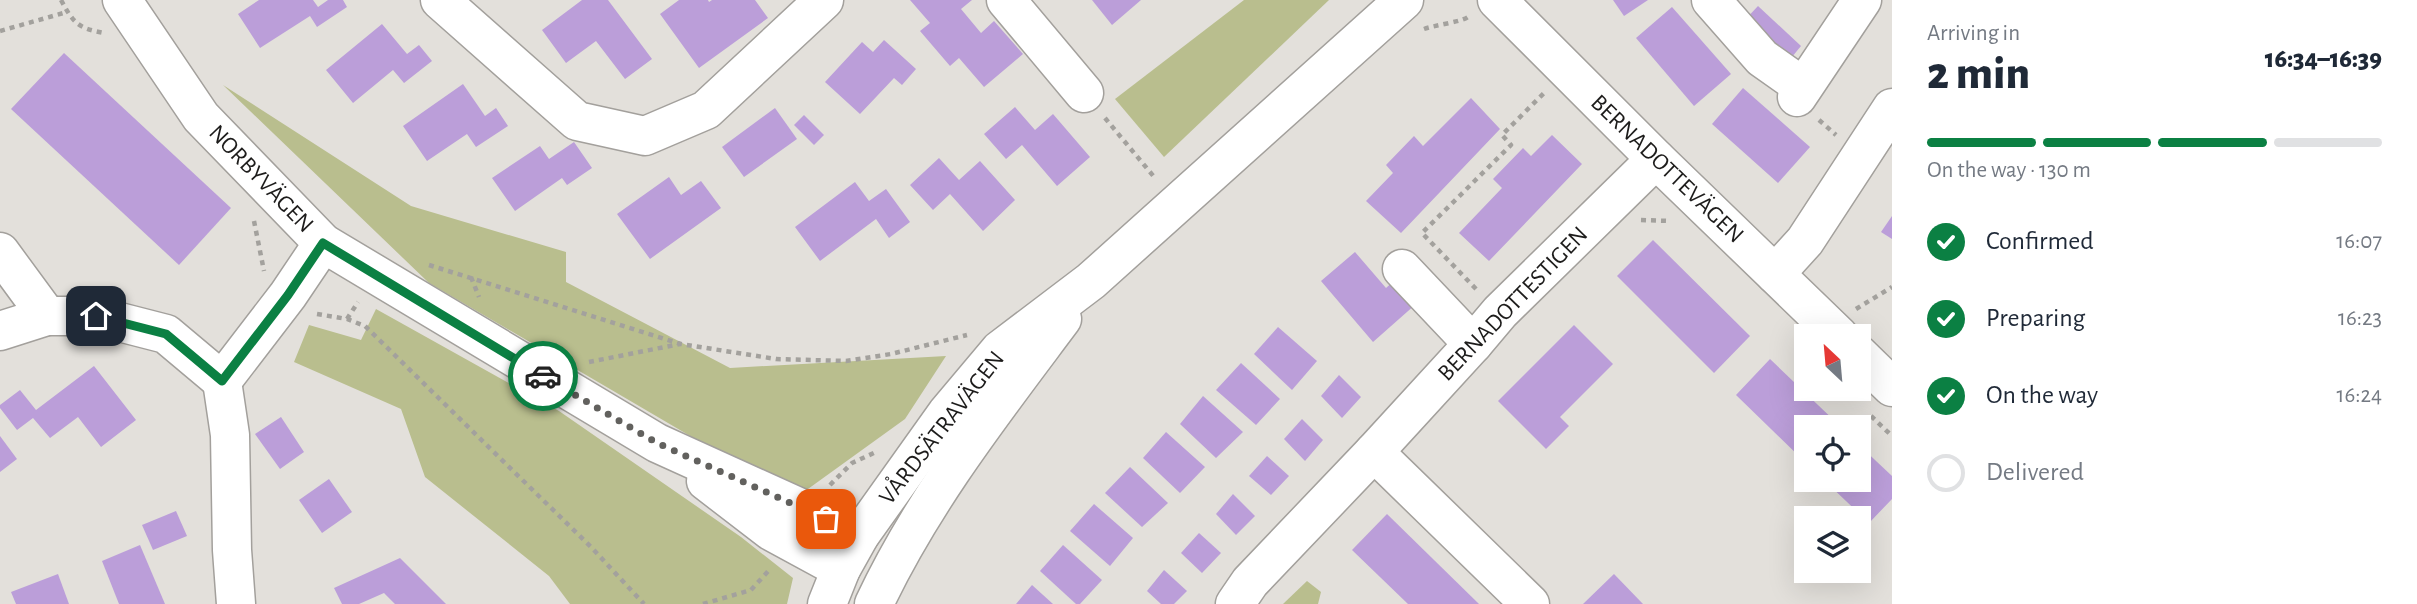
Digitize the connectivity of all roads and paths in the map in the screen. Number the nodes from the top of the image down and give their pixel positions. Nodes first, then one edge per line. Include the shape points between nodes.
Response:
1 (61, 0) edge
2 (440, 0) edge
3 (824, 0) edge
4 (1006, 0) edge
5 (1711, 0) edge
6 (1866, 3) edge
7 (1484, 7) edge
8 (67, 12) junction
9 (1409, 16) edge
10 (117, 18) edge
11 (0, 31) edge
12 (1547, 90) dead end
13 (1084, 93) joint
14 (1885, 111) edge
15 (1656, 159) junction
16 (1160, 183) dead end
17 (254, 220) dead end
18 (323, 243) junction
19 (0, 252) edge
20 (424, 263) dead end
21 (1402, 269) dead end
22 (1775, 274) junction
23 (1091, 281) junction
24 (1892, 287) edge
25 (1479, 291) dead end
26 (288, 295) junction
27 (47, 316) junction
28 (1846, 324) edge
29 (0, 331) edge
30 (968, 334) dead end
31 (681, 344) junction
32 (1474, 344) junction
33 (586, 363) dead end
34 (1871, 367) edge
35 (222, 381) junction
36 (1892, 387) edge
37 (657, 443) junction
38 (1374, 453) junction
39 (860, 535) junction
40 (899, 556) junction
41 (841, 569) junction
42 (877, 597) edge
43 (236, 604) edge
44 (644, 604) edge
45 (827, 604) edge
46 (1235, 604) edge
47 (1530, 604) edge

1 - 8 path
2 - 3 street via 577,121 645,136 706,110
4 - 13 street
5 - 6 street via 1762,58 1809,86
7 - 9 path via 1465,20 1439,24
7 - 15 street, BERNADOTTEVÄGEN
8 - 10 path via 82,29
8 - 11 path
9 - 23 street, VÅRDSÄTRAVÄGEN
10 - 18 street, NORBYVÄGEN via 201,117
12 - 25 path via 1502,135 1511,145 1422,233
13 - 16 path
14 - 22 street via 1805,241
15 - 22 street, BERNADOTTEVÄGEN
15 - 32 street, BERNADOTTESTIGEN via 1540,271
17 - 26 path via 266,282
18 - 26 street
18 - 37 street, NORBYVÄGEN
19 - 27 street
20 - 31 path
21 - 32 street
22 - 28 street, BERNADOTTEVÄGEN
23 - 39 street, VÅRDSÄTRAVÄGEN via 1000,350 947,413
23 - 40 street, VÅRDSÄTRAVÄGEN via 931,499
24 - 28 path
26 - 35 street
26 - 44 path via 310,313 347,318 365,326
27 - 29 street
27 - 35 street via 96,316 166,334
30 - 31 path via 891,354 846,360 776,359
31 - 33 path
32 - 38 street, BERNADOTTESTIGEN
34 - 36 street
35 - 43 street via 230,435
37 - 39 street, NORBYVÄGEN
37 - 41 street, NORBYVÄGEN via 771,531
38 - 46 street, BERNADOTTESTIGEN via 1250,582
38 - 47 street
39 - 40 street, NORBYVÄGEN
39 - 41 street, VÅRDSÄTRAVÄGEN
40 - 42 street, VÅRDSÄTRAVÄGEN
41 - 42 street, NORBYVÄGEN
41 - 45 street, VÅRDSÄTRAVÄGEN

